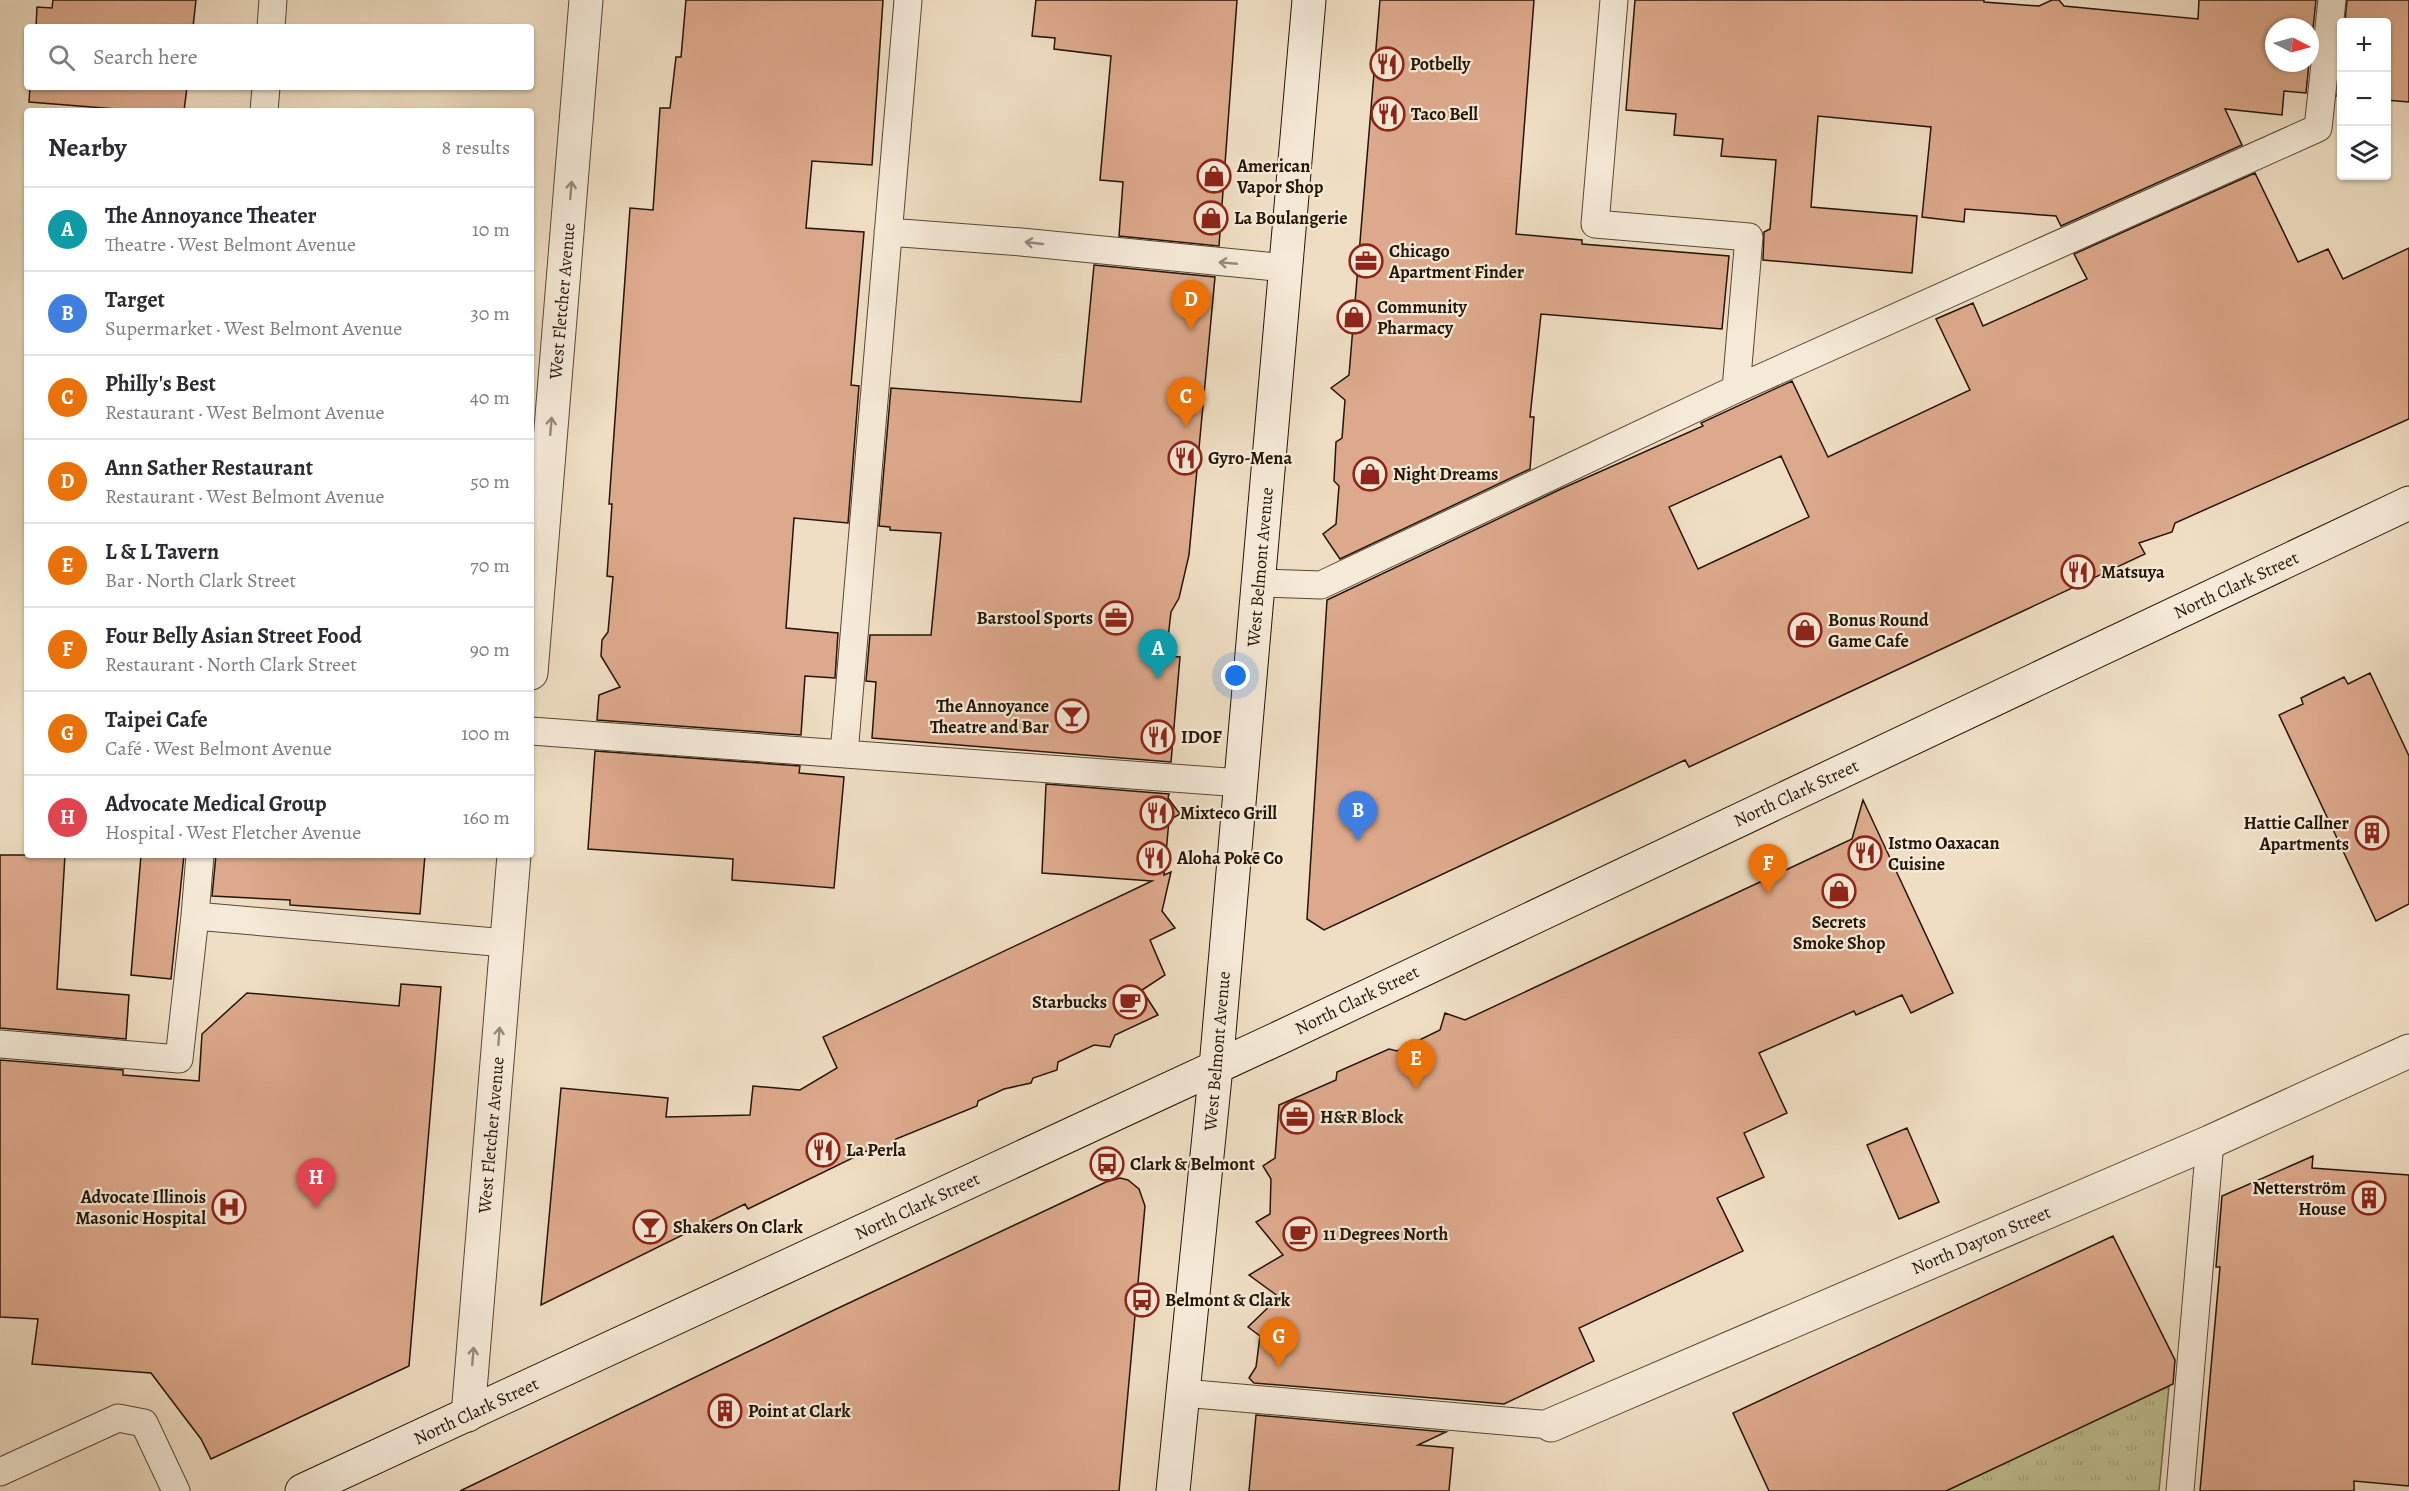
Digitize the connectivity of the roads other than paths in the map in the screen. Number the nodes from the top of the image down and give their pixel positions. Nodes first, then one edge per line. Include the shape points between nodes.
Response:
1 (273, 0) edge
2 (586, 0) edge
3 (908, 0) edge
4 (1309, 0) edge
5 (1614, 0) edge
6 (2332, 0) edge
7 (271, 24) edge
8 (266, 90) edge
9 (264, 108) edge
10 (888, 232) junction
11 (1286, 268) junction
12 (1736, 388) junction
13 (2409, 503) edge
14 (1259, 583) junction
15 (534, 636) edge
16 (534, 731) edge
17 (844, 754) junction
18 (1241, 783) junction
19 (200, 858) edge
20 (514, 858) edge
21 (195, 916) junction
22 (506, 944) junction
23 (0, 1044) edge
24 (2409, 1051) edge
25 (1216, 1067) junction
26 (2210, 1142) junction
27 (1183, 1393) junction
28 (468, 1414) junction
29 (1551, 1425) joint
30 (0, 1472) edge
31 (176, 1491) edge
32 (302, 1491) edge
33 (1173, 1491) edge
34 (2180, 1491) edge

1 - 7 lane
15 -> 2 main road, West Fletcher Avenue
3 - 10 lane
4 - 11 main road, West Belmont Avenue
5 - 12 lane via 1594,224 1749,237
6 - 12 lane via 2318,128
8 - 9 lane
11 -> 10 lane
10 - 17 lane
11 - 14 main road, West Belmont Avenue
12 - 14 lane via 1321,585
13 - 25 main road, North Clark Street
14 - 18 main road, West Belmont Avenue
16 - 17 lane
17 - 18 lane
18 - 25 main road, West Belmont Avenue
19 - 21 lane
20 - 22 main road, West Fletcher Avenue
21 - 22 lane
21 - 23 lane via 179,1059
28 -> 22 main road, West Fletcher Avenue
24 - 26 main road, North Dayton Street
25 - 27 main road, West Belmont Avenue
25 - 28 main road, North Clark Street
26 - 29 main road, North Dayton Street
26 - 34 lane
27 - 29 lane
27 - 33 main road, West Belmont Avenue
28 - 32 main road, North Clark Street
30 - 31 lane via 118,1418 144,1423

